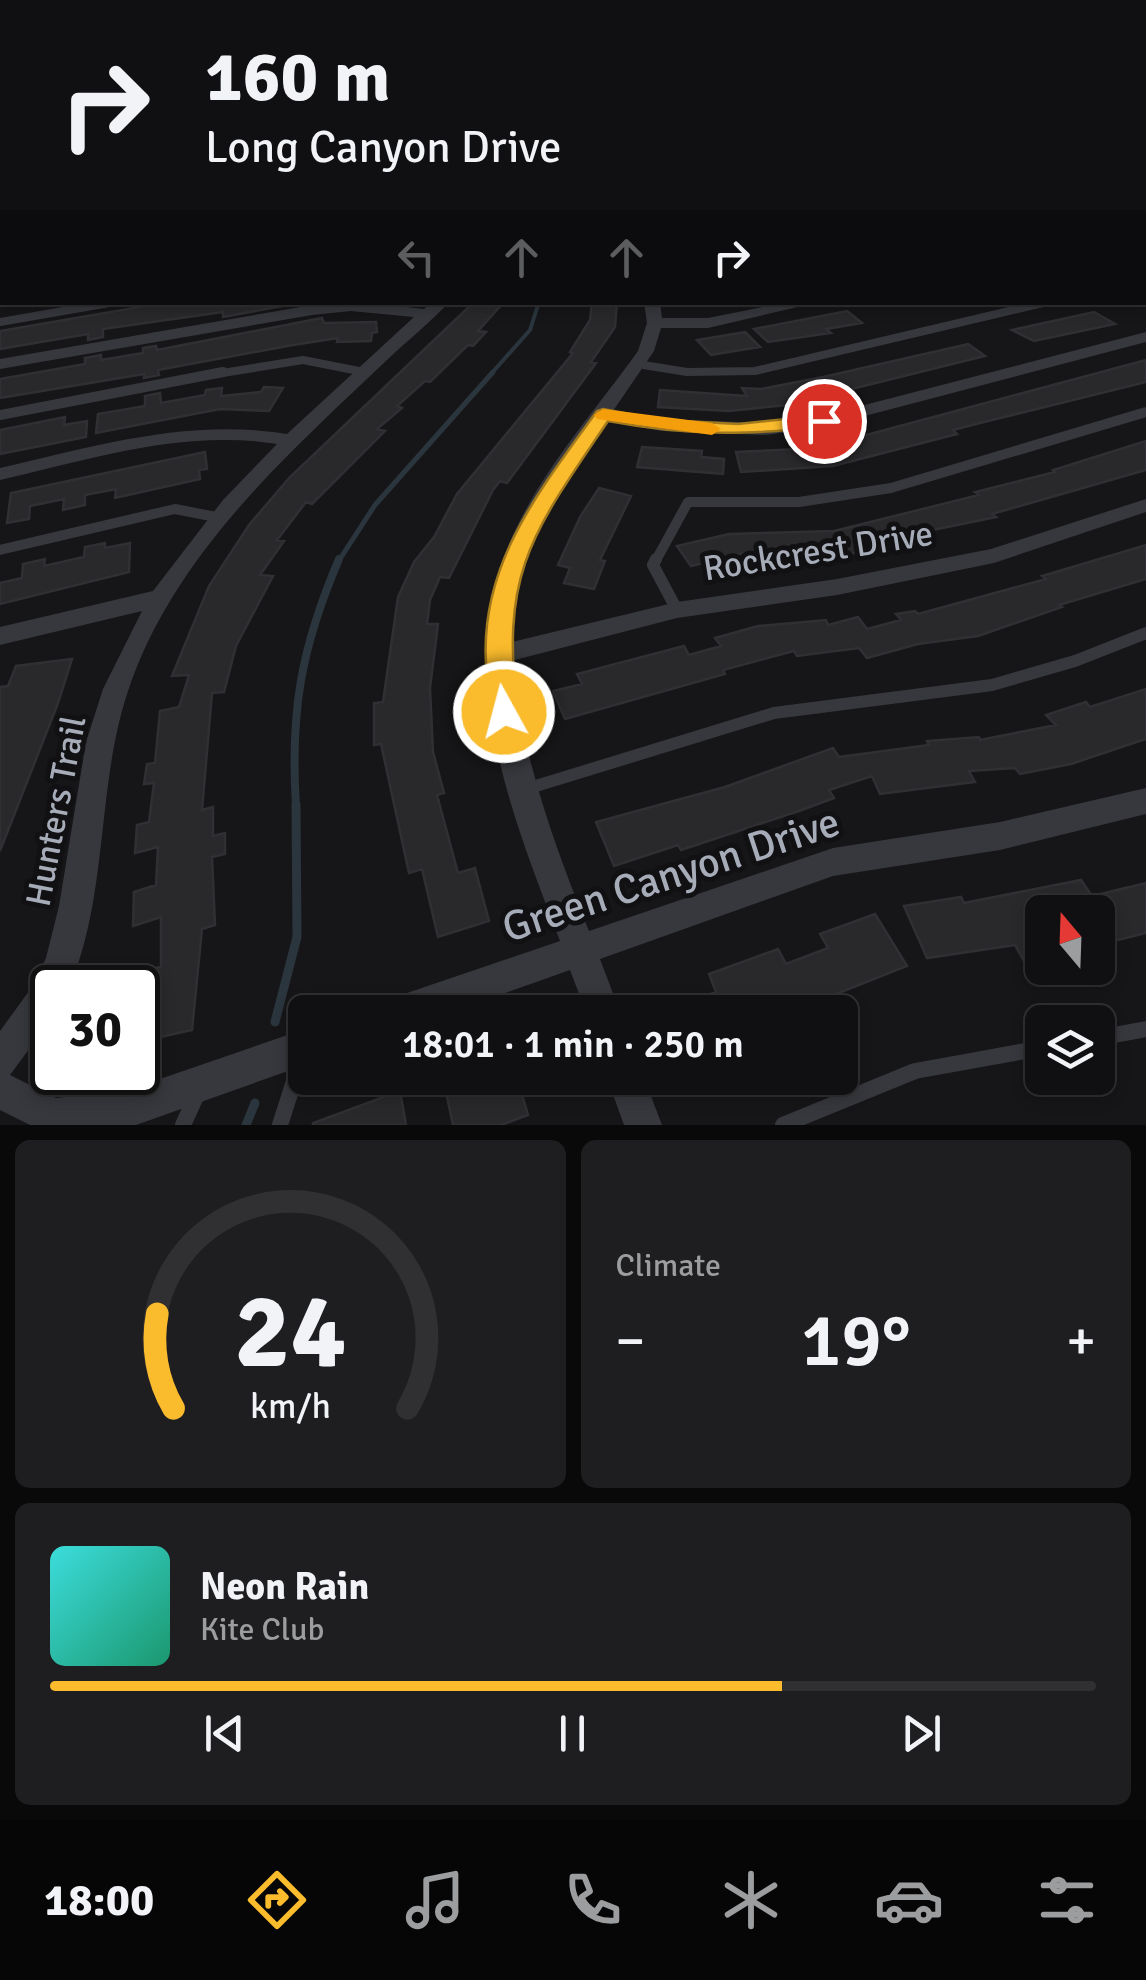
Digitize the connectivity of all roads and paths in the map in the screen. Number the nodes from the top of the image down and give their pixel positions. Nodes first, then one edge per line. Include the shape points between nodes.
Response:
1 (98, 305) edge
2 (797, 305) edge
3 (1035, 305) edge
4 (435, 308) edge
5 (653, 313) edge
6 (0, 322) edge
7 (1146, 338) edge
8 (0, 364) edge
9 (637, 364) junction
10 (364, 372) junction
11 (1146, 412) edge
12 (0, 415) edge
13 (603, 415) junction
14 (290, 440) junction
15 (0, 474) edge
16 (1146, 504) edge
17 (216, 517) junction
18 (0, 550) edge
19 (160, 598) junction
20 (677, 610) junction
21 (1146, 633) edge
22 (0, 636) edge
23 (497, 655) junction
24 (522, 790) junction
25 (1146, 801) edge
26 (581, 951) junction
27 (453, 995) edge
28 (597, 995) edge
29 (1146, 1029) edge
30 (1115, 1035) edge
31 (1025, 1051) edge
32 (288, 1053) edge
33 (0, 1061) edge
34 (201, 1083) junction
35 (0, 1090) edge
36 (290, 1095) edge
37 (632, 1095) edge
38 (183, 1125) edge
39 (280, 1125) edge
40 (643, 1125) edge
41 (782, 1125) edge

1 - 6 lane
2 - 5 street via 708,323
3 - 9 lane via 754,371
4 - 8 street via 312,310
4 - 10 street, Hunters Trail
5 - 9 street
7 - 13 street via 766,430 662,426
9 - 13 street
10 - 12 lane via 281,361
10 - 14 street, Hunters Trail
11 - 20 lane via 892,488 799,502 688,502 654,565
13 - 23 street via 533,516 515,554 501,604
14 - 15 street via 204,430
14 - 17 street, Hunters Trail
16 - 20 street, Rockcrest Drive via 994,556
17 - 18 lane via 175,509
17 - 19 street, Hunters Trail
19 - 22 street
19 - 33 street, Hunters Trail via 100,740 63,960
20 - 23 street, Rockcrest Drive
21 - 24 lane via 992,684 774,714
23 - 24 street
24 - 26 street
25 - 26 street, Green Canyon Drive via 1000,836 833,862
26 - 27 street, Green Canyon Drive
26 - 28 street
29 - 30 lane
31 - 41 lane via 914,1070
32 - 34 street
34 - 35 street via 125,1110 54,1117
34 - 38 lane
36 - 39 lane
37 - 40 street

